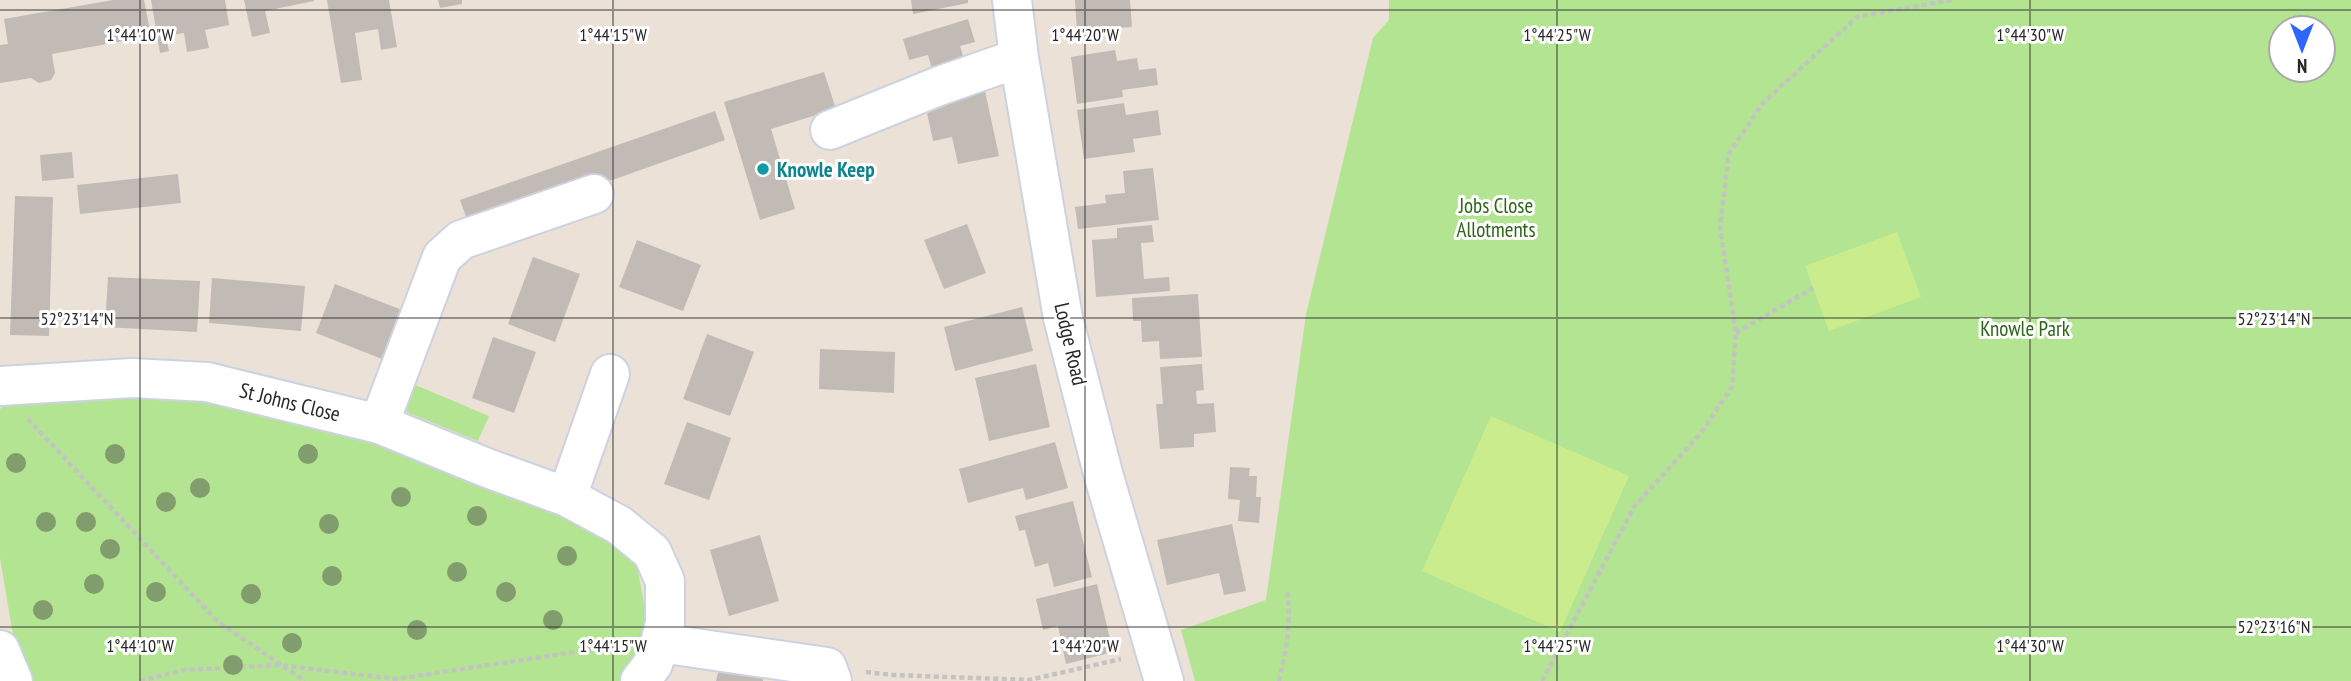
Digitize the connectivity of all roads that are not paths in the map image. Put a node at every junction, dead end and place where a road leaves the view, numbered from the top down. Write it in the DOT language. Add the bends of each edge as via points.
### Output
graph roads {
  1 [pos="1012,0"];
  2 [pos="1020,58"];
  3 [pos="830,130"];
  4 [pos="594,194"];
  5 [pos="610,374"];
  6 [pos="10,398"];
  7 [pos="379,424"];
  8 [pos="567,497"];
  9 [pos="660,643"];
  10 [pos="0,650"];
  11 [pos="1160,666"];
  12 [pos="829,674"];
  13 [pos="13,681"];
  14 [pos="640,681"];
  1 -- 2 [label="street, Lodge Road"];
  2 -- 3 [label="street"];
  2 -- 11 [label="street, Lodge Road" via="1063,318"];
  4 -- 7 [label="street" via="461,240 442,257"];
  5 -- 8 [label="street"];
  6 -- 7 [label="street, St Johns Close" via="132,378 207,382"];
  7 -- 8 [label="street, St Johns Close"];
  8 -- 9 [label="street, St Johns Close" via="619,524 652,552 665,581"];
  9 -- 12 [label="street"];
  9 -- 14 [label="street, St Johns Close" via="653,664"];
  10 -- 13 [label="street"];
}
